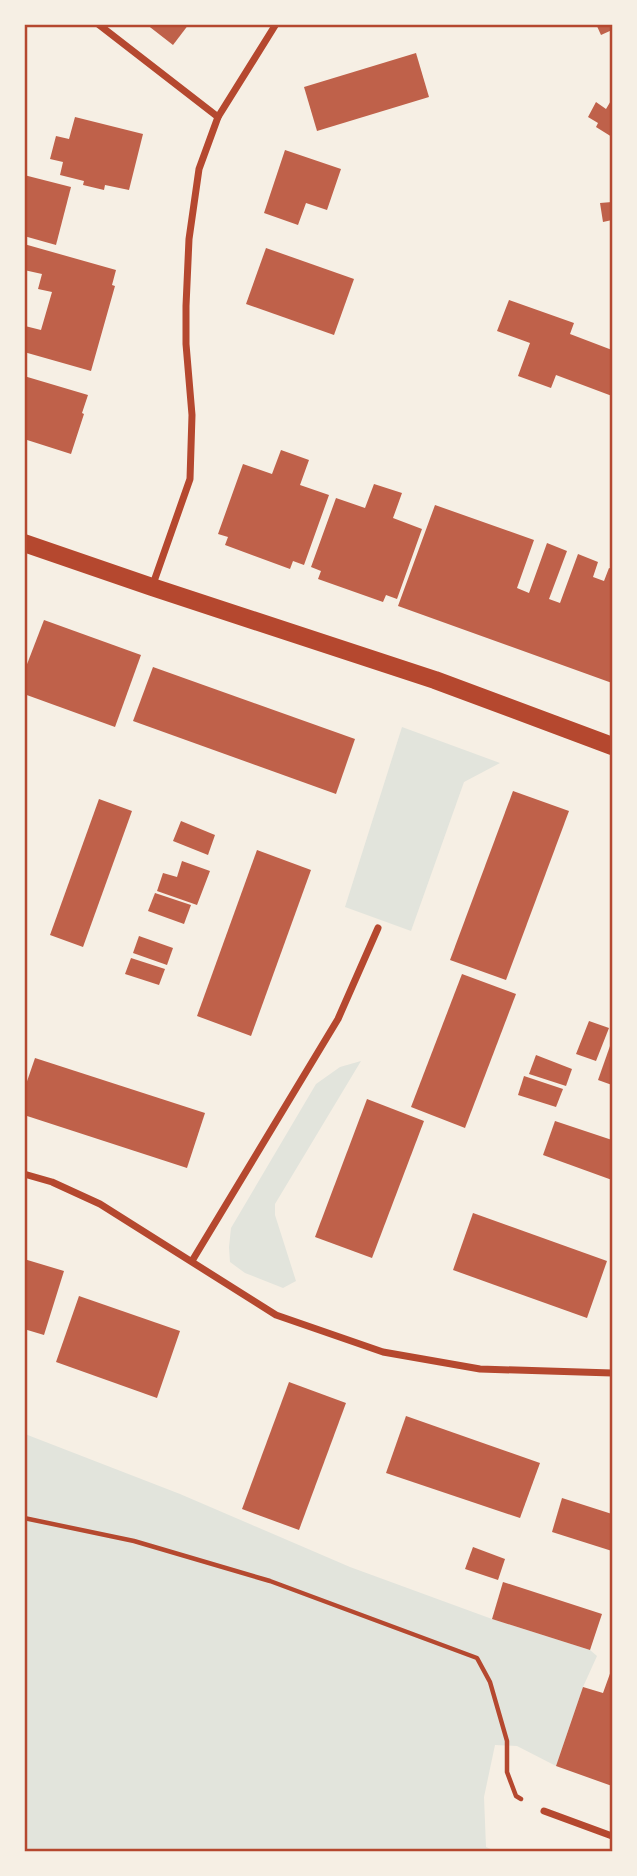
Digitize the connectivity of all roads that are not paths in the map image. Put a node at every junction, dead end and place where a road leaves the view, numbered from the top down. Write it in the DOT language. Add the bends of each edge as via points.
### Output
graph roads {
  1 [pos="98,24"];
  2 [pos="276,24"];
  3 [pos="218,117"];
  4 [pos="24,543"];
  5 [pos="152,587"];
  6 [pos="612,746"];
  7 [pos="378,928"];
  8 [pos="24,1174"];
  9 [pos="192,1261"];
  10 [pos="612,1373"];
  11 [pos="544,1811"];
  12 [pos="612,1836"];
  1 -- 3 [label="street"];
  2 -- 3 [label="street"];
  3 -- 5 [label="street" via="199,169 189,239 190,479"];
  4 -- 5 [label="main road"];
  5 -- 6 [label="main road" via="435,680"];
  7 -- 9 [label="street" via="338,1019"];
  8 -- 9 [label="street" via="100,1204"];
  9 -- 10 [label="street" via="276,1315 383,1352 480,1369"];
  11 -- 12 [label="street"];
}
